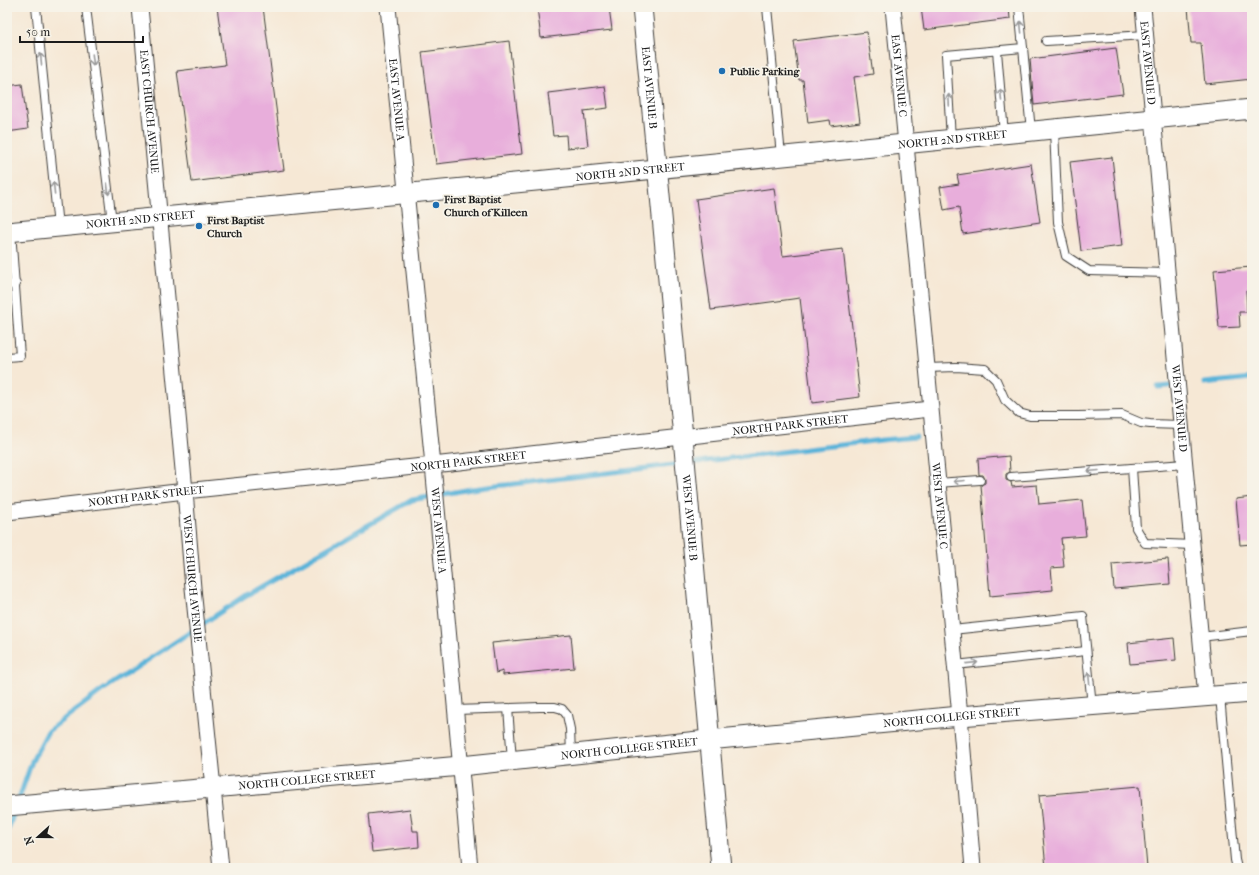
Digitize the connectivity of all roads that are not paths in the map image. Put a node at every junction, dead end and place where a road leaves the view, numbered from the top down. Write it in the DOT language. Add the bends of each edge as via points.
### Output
graph roads {
  1 [pos="36,7"];
  2 [pos="86,7"];
  3 [pos="140,7"];
  4 [pos="388,7"];
  5 [pos="642,7"];
  6 [pos="767,7"];
  7 [pos="892,7"];
  8 [pos="1019,7"];
  9 [pos="1143,7"];
  10 [pos="1146,35"];
  11 [pos="1046,41"];
  12 [pos="1023,48"];
  13 [pos="997,51"];
  14 [pos="1252,109"];
  15 [pos="1154,119"];
  16 [pos="1054,129"];
  17 [pos="1031,131"];
  18 [pos="1004,134"];
  19 [pos="951,139"];
  20 [pos="906,144"];
  21 [pos="781,156"];
  22 [pos="656,168"];
  23 [pos="406,193"];
  24 [pos="160,217"];
  25 [pos="112,222"];
  26 [pos="58,227"];
  27 [pos="9,232"];
  28 [pos="1168,274"];
  29 [pos="11,285"];
  30 [pos="7,357"];
  31 [pos="926,368"];
  32 [pos="930,409"];
  33 [pos="1181,425"];
  34 [pos="684,443"];
  35 [pos="1185,464"];
  36 [pos="1132,468"];
  37 [pos="434,471"];
  38 [pos="1011,477"];
  39 [pos="980,480"];
  40 [pos="937,483"];
  41 [pos="185,491"];
  42 [pos="7,512"];
  43 [pos="1192,545"];
  44 [pos="952,630"];
  45 [pos="1252,631"];
  46 [pos="1200,637"];
  47 [pos="1086,651"];
  48 [pos="955,665"];
  49 [pos="1252,693"];
  50 [pos="1213,696"];
  51 [pos="1092,706"];
  52 [pos="508,708"];
  53 [pos="456,710"];
  54 [pos="960,716"];
  55 [pos="708,740"];
  56 [pos="571,754"];
  57 [pos="512,760"];
  58 [pos="461,766"];
  59 [pos="214,788"];
  60 [pos="7,806"];
  61 [pos="221,868"];
  62 [pos="470,868"];
  63 [pos="720,868"];
  64 [pos="973,868"];
  65 [pos="1237,868"];
  26 -- 1 [label="lane, one-way"];
  2 -- 25 [label="lane, one-way"];
  3 -- 24 [label="street, EAST CHURCH AVENUE"];
  4 -- 23 [label="street, EAST AVENUE A"];
  5 -- 22 [label="street, EAST AVENUE B"];
  6 -- 21 [label="lane"];
  7 -- 20 [label="street, EAST AVENUE C"];
  12 -- 8 [label="lane, one-way"];
  9 -- 10 [label="street, EAST AVENUE D"];
  10 -- 11 [label="lane"];
  10 -- 15 [label="street, EAST AVENUE D"];
  12 -- 13 [label="lane"];
  12 -- 17 [label="lane"];
  18 -- 13 [label="lane, one-way"];
  19 -- 13 [label="lane, one-way" via="946,55"];
  14 -- 15 [label="street, NORTH 2ND STREET"];
  15 -- 16 [label="street, NORTH 2ND STREET"];
  15 -- 28 [label="street, WEST AVENUE D"];
  16 -- 17 [label="street, NORTH 2ND STREET"];
  16 -- 28 [label="lane" via="1058,222 1066,256 1089,271"];
  17 -- 18 [label="street, NORTH 2ND STREET"];
  18 -- 19 [label="street, NORTH 2ND STREET"];
  19 -- 20 [label="street, NORTH 2ND STREET"];
  20 -- 21 [label="street, NORTH 2ND STREET"];
  20 -- 31 [label="street, WEST AVENUE C"];
  21 -- 22 [label="street, NORTH 2ND STREET"];
  22 -- 23 [label="street, NORTH 2ND STREET"];
  22 -- 34 [label="street, WEST AVENUE B"];
  23 -- 24 [label="street, NORTH 2ND STREET"];
  23 -- 37 [label="street, WEST AVENUE A"];
  24 -- 25 [label="street, NORTH 2ND STREET"];
  24 -- 41 [label="street, WEST CHURCH AVENUE"];
  25 -- 26 [label="street, NORTH 2ND STREET"];
  26 -- 27 [label="street, NORTH 2ND STREET"];
  27 -- 29 [label="lane"];
  28 -- 33 [label="street, WEST AVENUE D"];
  29 -- 30 [label="lane" via="20,356"];
  31 -- 32 [label="street, WEST AVENUE C"];
  31 -- 33 [label="lane" via="985,369 996,380 1005,400 1019,413 1030,416 1122,415 1145,424"];
  32 -- 34 [label="street, NORTH PARK STREET"];
  32 -- 40 [label="street, WEST AVENUE C"];
  33 -- 35 [label="street, WEST AVENUE D"];
  34 -- 37 [label="street, NORTH PARK STREET"];
  34 -- 55 [label="street, WEST AVENUE B"];
  35 -- 36 [label="lane"];
  35 -- 43 [label="street, WEST AVENUE D"];
  36 -- 38 [label="lane, one-way"];
  36 -- 43 [label="lane" via="1136,528 1145,543"];
  37 -- 41 [label="street, NORTH PARK STREET"];
  37 -- 53 [label="street, WEST AVENUE A"];
  39 -- 40 [label="lane, one-way"];
  40 -- 44 [label="street, WEST AVENUE C"];
  41 -- 42 [label="street, NORTH PARK STREET"];
  41 -- 59 [label="street, WEST CHURCH AVENUE"];
  43 -- 46 [label="street, WEST AVENUE D"];
  44 -- 47 [label="lane" via="1083,616"];
  44 -- 48 [label="street, WEST AVENUE C"];
  45 -- 46 [label="lane"];
  46 -- 50 [label="street, WEST AVENUE D"];
  48 -- 47 [label="lane, one-way"];
  51 -- 47 [label="lane, one-way"];
  48 -- 54 [label="street, WEST AVENUE C"];
  49 -- 50 [label="street, NORTH COLLEGE STREET"];
  50 -- 51 [label="street, NORTH COLLEGE STREET"];
  50 -- 65 [label="lane"];
  51 -- 54 [label="street, NORTH COLLEGE STREET"];
  52 -- 53 [label="lane"];
  52 -- 56 [label="lane" via="562,709 570,729"];
  52 -- 57 [label="lane"];
  53 -- 58 [label="street, WEST AVENUE A"];
  54 -- 55 [label="street, NORTH COLLEGE STREET"];
  54 -- 64 [label="street, WEST AVENUE C"];
  55 -- 56 [label="street, NORTH COLLEGE STREET"];
  55 -- 63 [label="street, WEST AVENUE B"];
  56 -- 57 [label="street, NORTH COLLEGE STREET"];
  57 -- 58 [label="street, NORTH COLLEGE STREET"];
  58 -- 59 [label="street, NORTH COLLEGE STREET"];
  58 -- 62 [label="street, WEST AVENUE A"];
  59 -- 60 [label="street, NORTH COLLEGE STREET"];
  59 -- 61 [label="street, WEST CHURCH AVENUE"];
}
